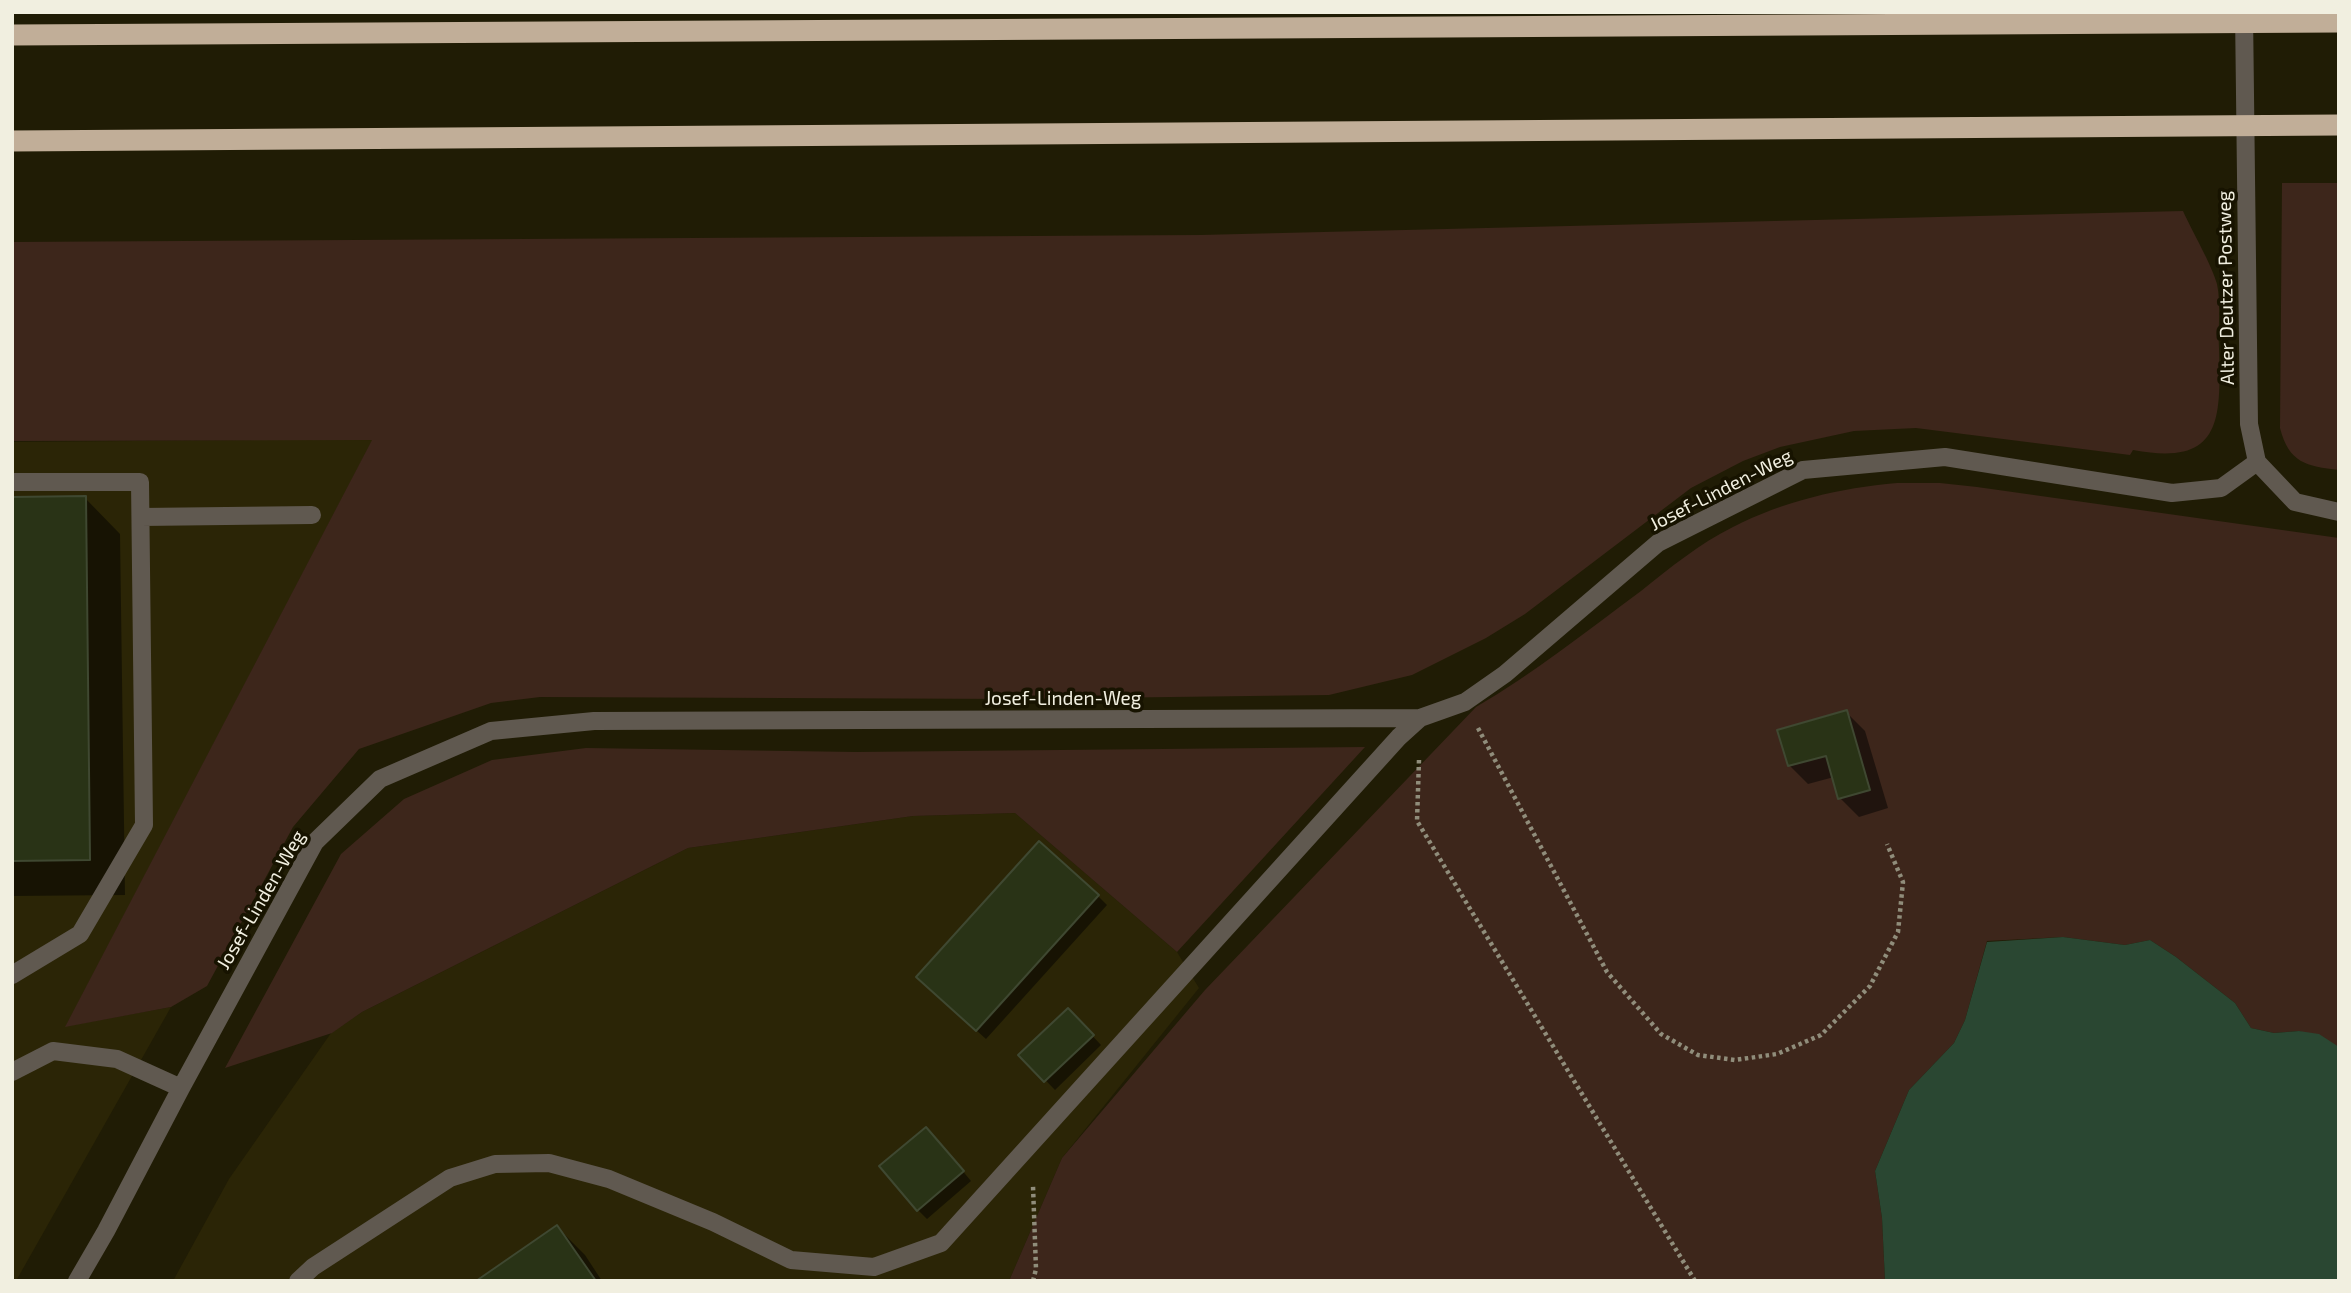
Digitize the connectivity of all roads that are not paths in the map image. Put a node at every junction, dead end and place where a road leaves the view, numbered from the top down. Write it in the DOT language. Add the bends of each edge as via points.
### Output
graph roads {
  1 [pos="2244,12"];
  2 [pos="2339,22"];
  3 [pos="12,35"];
  4 [pos="2339,125"];
  5 [pos="12,141"];
  6 [pos="2256,462"];
  7 [pos="12,482"];
  8 [pos="2339,512"];
  9 [pos="312,515"];
  10 [pos="141,517"];
  11 [pos="1420,718"];
  12 [pos="12,975"];
  13 [pos="12,1072"];
  14 [pos="181,1088"];
  15 [pos="77,1281"];
  16 [pos="298,1281"];
  1 -- 6 [label="street, Alter Deutzer Postweg" via="2249,424"];
  2 -- 3 [label="highway"];
  4 -- 5 [label="highway"];
  6 -- 8 [label="street" via="2295,502"];
  6 -- 11 [label="street, Josef-Linden-Weg" via="2221,488 2172,493 1945,457 1803,470 1658,543 1505,674 1465,702"];
  7 -- 10 [label="street" via="140,482"];
  9 -- 10 [label="street"];
  10 -- 12 [label="street" via="144,825 80,934"];
  11 -- 14 [label="street, Josef-Linden-Weg" via="594,721 491,731 380,779 315,842"];
  11 -- 16 [label="street" via="941,1243 874,1267 791,1260 609,1179 549,1163 495,1164 450,1178"];
  13 -- 14 [label="street" via="53,1051 117,1059"];
  14 -- 15 [label="street, Josef-Linden-Weg"];
}
